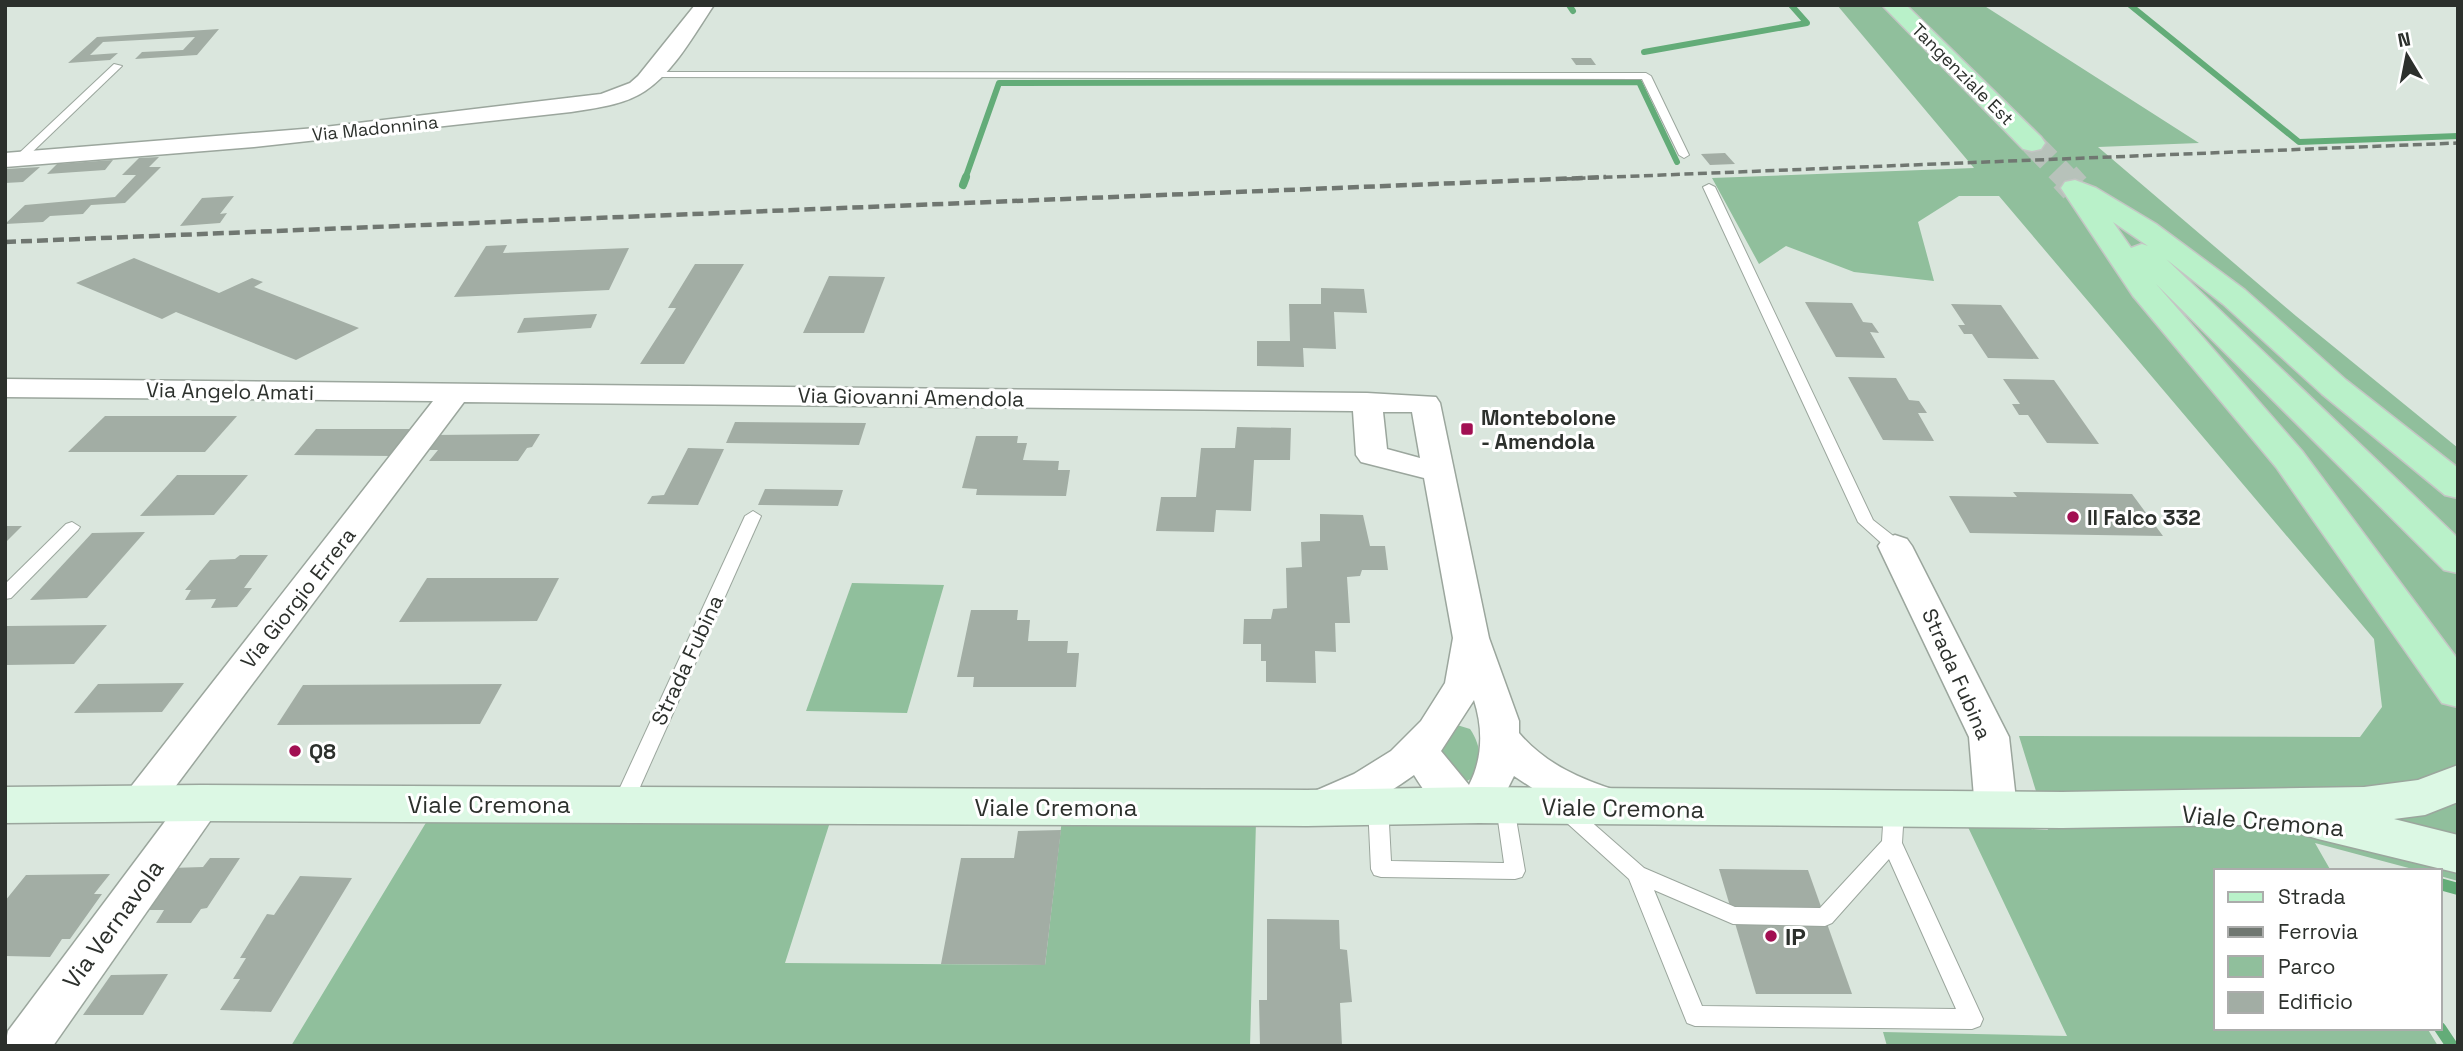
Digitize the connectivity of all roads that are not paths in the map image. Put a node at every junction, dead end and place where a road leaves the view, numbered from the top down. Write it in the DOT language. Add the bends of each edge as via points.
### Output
graph roads {
  1 [pos="705,5"];
  2 [pos="1893,5"];
  3 [pos="117,66"];
  4 [pos="650,75"];
  5 [pos="2032,143"];
  6 [pos="1684,155"];
  7 [pos="12,160"];
  8 [pos="1709,187"];
  9 [pos="2075,188"];
  10 [pos="5,388"];
  11 [pos="455,393"];
  12 [pos="1367,402"];
  13 [pos="1425,403"];
  14 [pos="1438,472"];
  15 [pos="2458,487"];
  16 [pos="753,516"];
  17 [pos="72,527"];
  18 [pos="1895,546"];
  19 [pos="2458,561"];
  20 [pos="5,594"];
  21 [pos="1471,638"];
  22 [pos="2458,692"];
  23 [pos="1499,735"];
  24 [pos="1420,751"];
  25 [pos="2458,782"];
  26 [pos="201,803"];
  27 [pos="140,804"];
  28 [pos="622,804"];
  29 [pos="5,805"];
  30 [pos="1378,805"];
  31 [pos="1482,805"];
  32 [pos="1318,807"];
  33 [pos="1562,808"];
  34 [pos="1627,808"];
  35 [pos="1996,809"];
  36 [pos="2106,810"];
  37 [pos="1893,827"];
  38 [pos="2458,854"];
  39 [pos="1637,874"];
  40 [pos="24,1046"];
  1 -- 4 [label="street, Via Madonnina"];
  2 -- 5 [label="main road, Tangenziale Est"];
  3 -- 7 [label="lane"];
  4 -- 6 [label="lane" via="1646,76"];
  4 -- 7 [label="street, Via Madonnina" via="638,86 607,97 508,113"];
  8 -- 18 [label="lane" via="1866,522"];
  9 -- 15 [label="main road" via="2146,230 2234,297 2334,387"];
  9 -- 19 [label="main road"];
  9 -- 22 [label="main road" via="2144,289 2289,458"];
  10 -- 11 [label="street, Via Angelo Amati"];
  11 -- 12 [label="street, Via Giovanni Amendola"];
  11 -- 27 [label="street, Via Giorgio Errera"];
  12 -- 13 [label="street, Via Giovanni Amendola"];
  12 -- 14 [label="street" via="1372,455"];
  13 -- 14 [label="street, Via Giovanni Amendola"];
  14 -- 21 [label="street, Via Giovanni Amendola"];
  16 -- 28 [label="lane, Strada Fubina"];
  17 -- 20 [label="lane"];
  18 -- 35 [label="street, Strada Fubina" via="1989,737"];
  21 -- 23 [label="street, Via Giovanni Amendola" via="1500,721"];
  21 -- 24 [label="street, Via Giovanni Amendola" via="1462,686"];
  23 -- 31 [label="street, Via Giovanni Amendola" via="1497,767"];
  23 -- 34 [label="street" via="1539,776 1584,797"];
  24 -- 31 [label="street" via="1433,772"];
  24 -- 32 [label="street, Via Giovanni Amendola" via="1366,788"];
  25 -- 36 [label="main road, Viale Cremona" via="2425,797 2364,805"];
  26 -- 27 [label="main road, Viale Cremona"];
  26 -- 28 [label="main road, Viale Cremona"];
  26 -- 40 [label="street, Via Vernavola"];
  27 -- 29 [label="main road, Viale Cremona"];
  28 -- 32 [label="main road, Viale Cremona"];
  30 -- 31 [label="main road, Viale Cremona"];
  30 -- 31 [label="lane" via="1381,869 1515,872"];
  30 -- 32 [label="main road, Viale Cremona"];
  31 -- 33 [label="main road, Viale Cremona"];
  33 -- 34 [label="main road, Viale Cremona"];
  33 -- 39 [label="lane"];
  34 -- 37 [label="main road, Viale Cremona"];
  35 -- 36 [label="main road, Viale Cremona"];
  35 -- 37 [label="main road, Viale Cremona"];
  36 -- 38 [label="main road, Viale Cremona" via="2331,822"];
  37 -- 39 [label="lane" via="1825,917 1733,915"];
  37 -- 39 [label="lane" via="1972,1019 1695,1016"];
}
